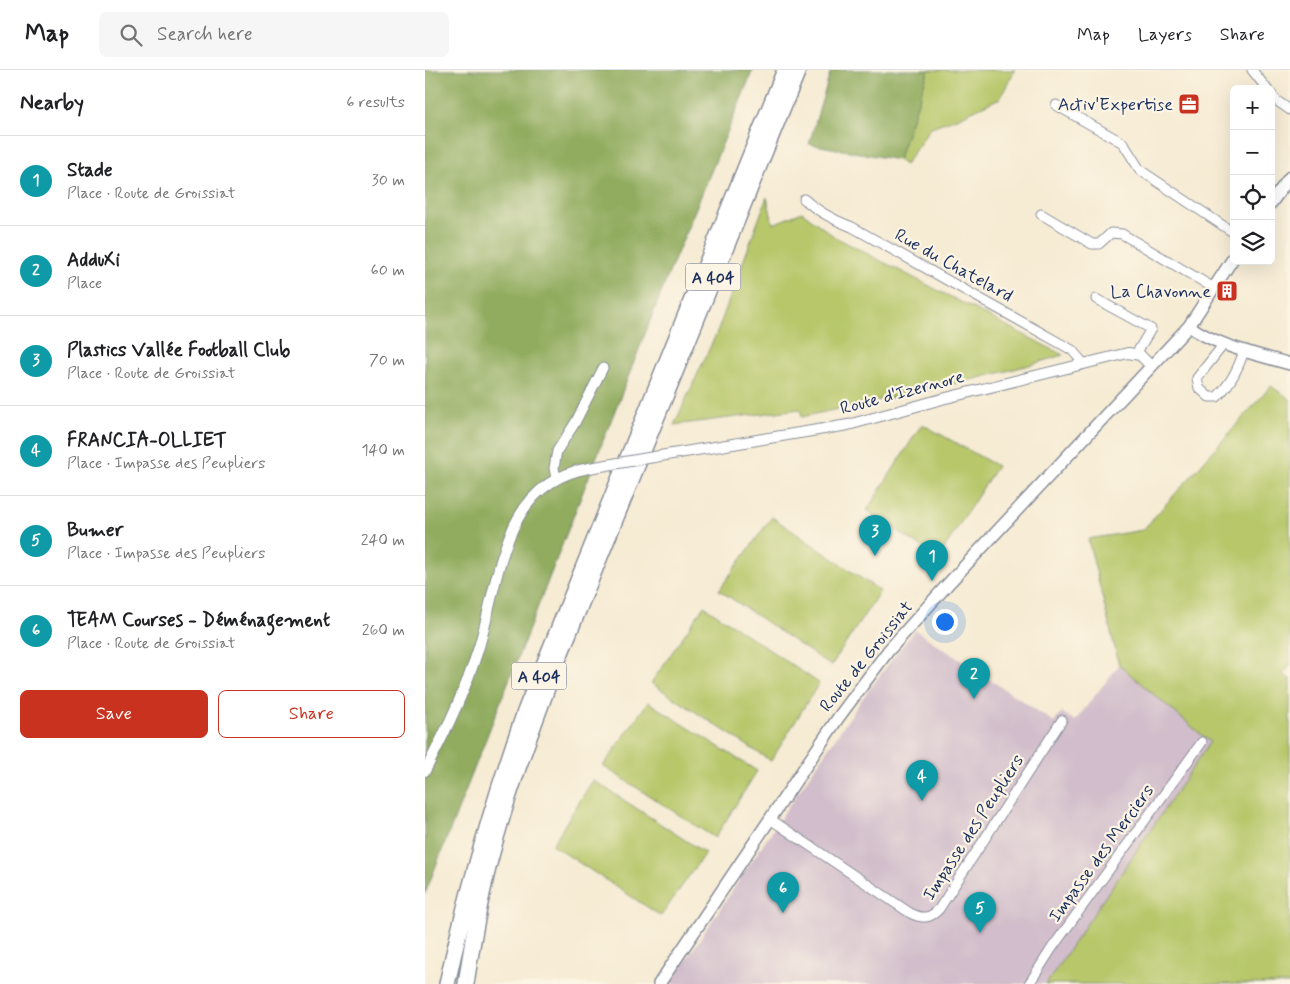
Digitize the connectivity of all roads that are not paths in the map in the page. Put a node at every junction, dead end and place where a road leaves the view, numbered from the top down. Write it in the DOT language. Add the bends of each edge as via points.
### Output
graph roads {
  1 [pos="785,70"];
  2 [pos="797,70"];
  3 [pos="1251,70"];
  4 [pos="1264,85"];
  5 [pos="1275,99"];
  6 [pos="1057,105"];
  7 [pos="1290,110"];
  8 [pos="1290,177"];
  9 [pos="1275,198"];
  10 [pos="803,199"];
  11 [pos="1041,214"];
  12 [pos="1230,231"];
  13 [pos="1230,263"];
  14 [pos="1214,288"];
  15 [pos="1097,299"];
  16 [pos="1189,326"];
  17 [pos="1224,344"];
  18 [pos="1244,351"];
  19 [pos="1137,354"];
  20 [pos="1084,364"];
  21 [pos="1290,364"];
  22 [pos="1151,366"];
  23 [pos="603,368"];
  24 [pos="556,478"];
  25 [pos="1062,720"];
  26 [pos="1202,742"];
  27 [pos="425,771"];
  28 [pos="770,819"];
  29 [pos="474,878"];
  30 [pos="447,984"];
  31 [pos="454,984"];
  32 [pos="466,984"];
  33 [pos="659,984"];
  34 [pos="1029,984"];
  1 -- 29 [label="highway, A 404" via="526,709 501,779"];
  2 -- 32 [label="highway, A 404" via="531,730 494,846"];
  3 -- 4 [label="street"];
  5 -- 7 [label="street"];
  6 -- 12 [label="street" via="1123,143 1139,170"];
  8 -- 9 [label="main road"];
  10 -- 20 [label="street, Rue du Chatelard" via="815,210 1072,350"];
  11 -- 14 [label="street" via="1092,244 1099,244 1111,234 1122,234"];
  13 -- 14 [label="main road, Route de Groissiat"];
  14 -- 16 [label="main road, Route de Groissiat"];
  15 -- 19 [label="street" via="1151,329"];
  16 -- 17 [label="main road"];
  16 -- 22 [label="main road, Route de Groissiat"];
  17 -- 18 [label="main road"];
  17 -- 18 [label="street" via="1197,378 1199,388 1209,397 1217,397 1227,387"];
  18 -- 21 [label="main road"];
  19 -- 20 [label="street, Route d'Izernore" via="1128,353"];
  19 -- 22 [label="street"];
  20 -- 24 [label="street, Route d'Izernore, bridge" via="848,424 574,470"];
  22 -- 28 [label="main road, Route de Groissiat" via="888,651"];
  23 -- 24 [label="street" via="557,451"];
  24 -- 27 [label="street, Route d'Izernore" via="535,494 515,522 470,674"];
  25 -- 28 [label="street, Impasse des Peupliers" via="939,909 926,918 910,914"];
  26 -- 34 [label="street, Impasse des Merciers"];
  28 -- 33 [label="main road, Route de Groissiat"];
  29 -- 30 [label="highway"];
  29 -- 31 [label="highway, A 404"];
}
